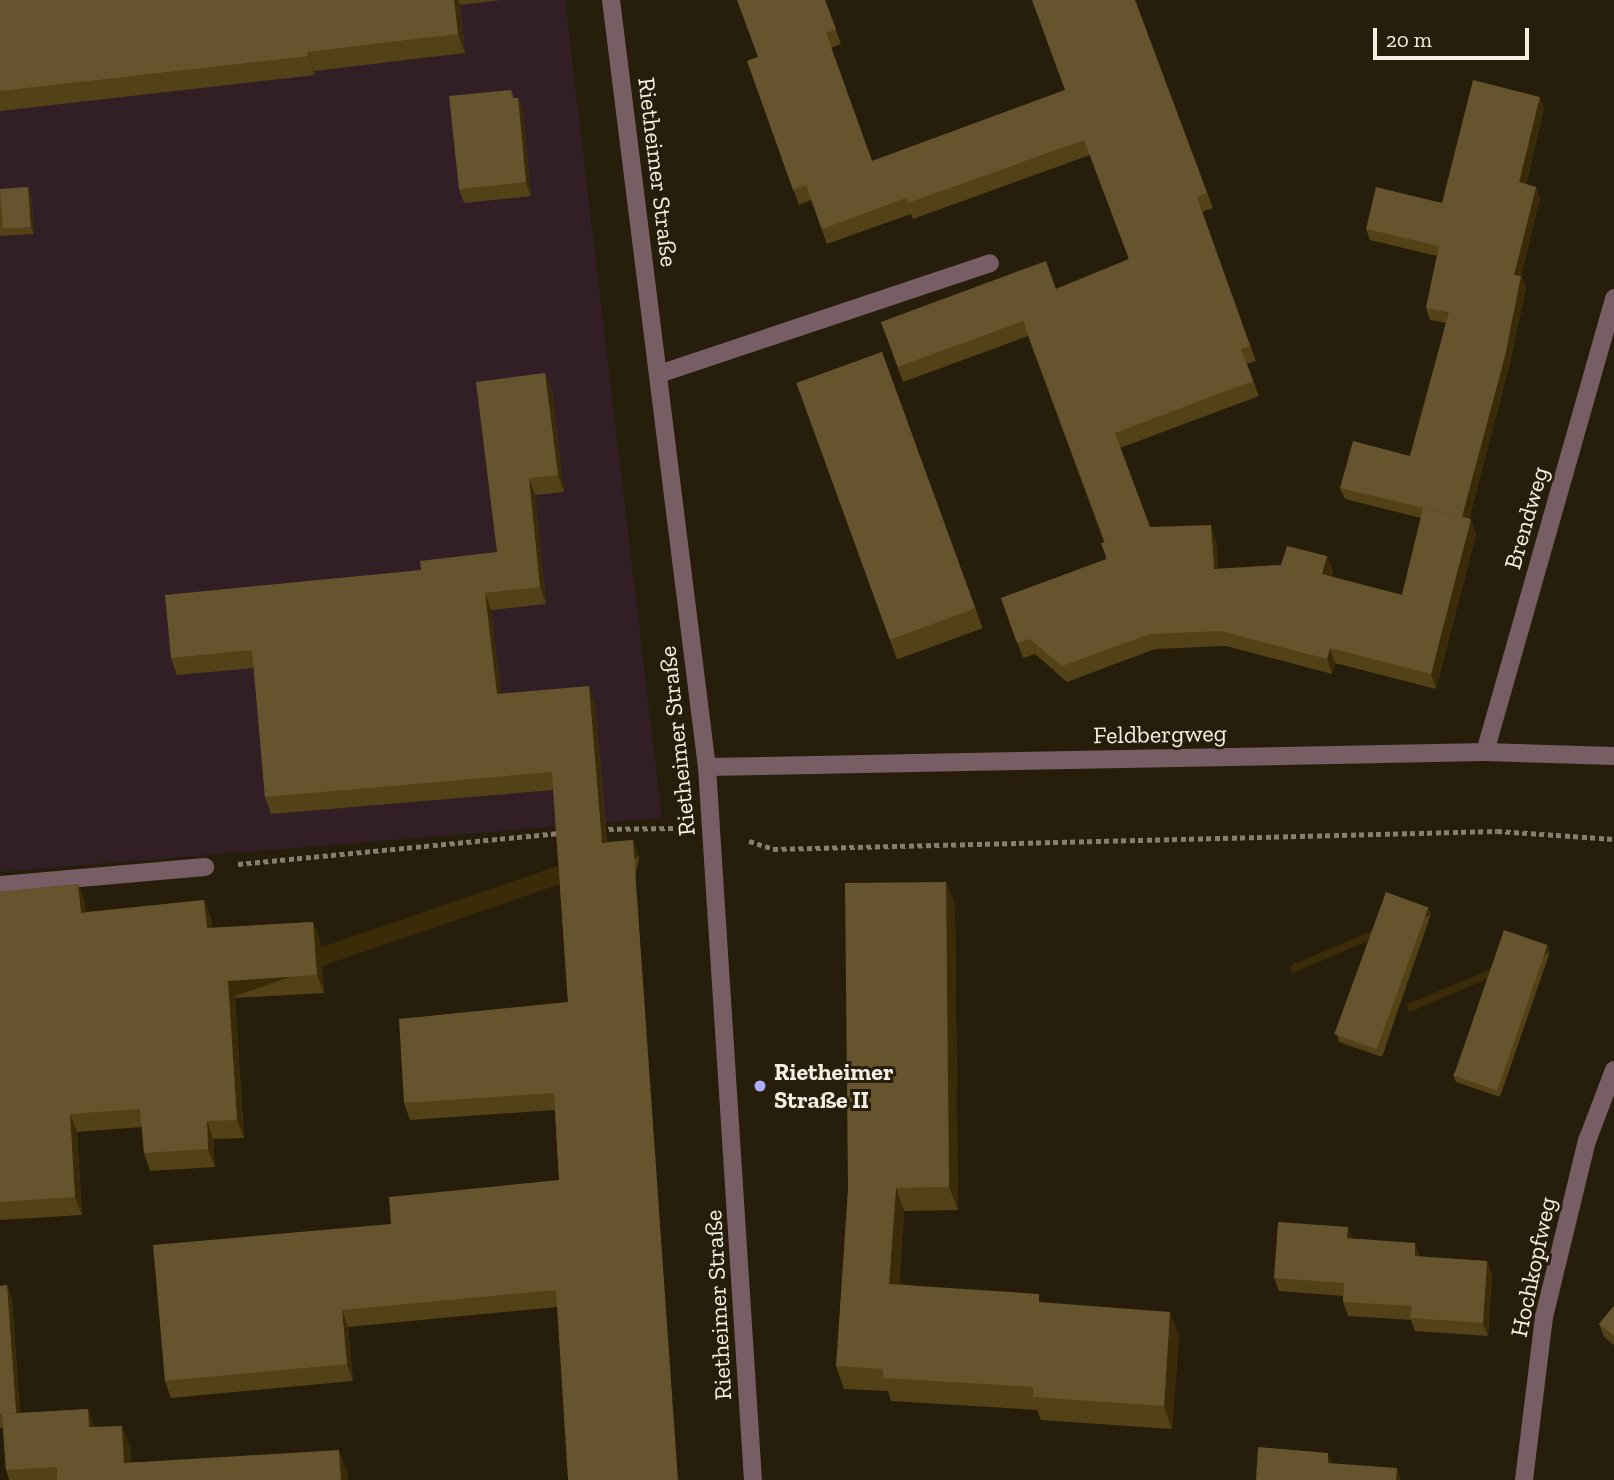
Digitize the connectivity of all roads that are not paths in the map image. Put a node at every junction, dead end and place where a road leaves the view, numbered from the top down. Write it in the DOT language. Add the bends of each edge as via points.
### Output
graph roads {
  1 [pos="611,0"];
  2 [pos="990,263"];
  3 [pos="1614,298"];
  4 [pos="659,374"];
  5 [pos="1485,752"];
  6 [pos="1614,756"];
  7 [pos="707,767"];
  8 [pos="205,867"];
  9 [pos="0,886"];
  10 [pos="1614,1070"];
  11 [pos="753,1480"];
  12 [pos="1524,1480"];
  1 -- 4 [label="street, Rietheimer Straße"];
  2 -- 4 [label="street"];
  3 -- 5 [label="street, Brendweg"];
  4 -- 7 [label="street, Rietheimer Straße"];
  5 -- 6 [label="street, Feldbergweg"];
  5 -- 7 [label="street, Feldbergweg"];
  7 -- 11 [label="street, Rietheimer Straße"];
  8 -- 9 [label="street"];
  10 -- 12 [label="street, Hochkopfweg" via="1587,1141 1544,1317"];
}
